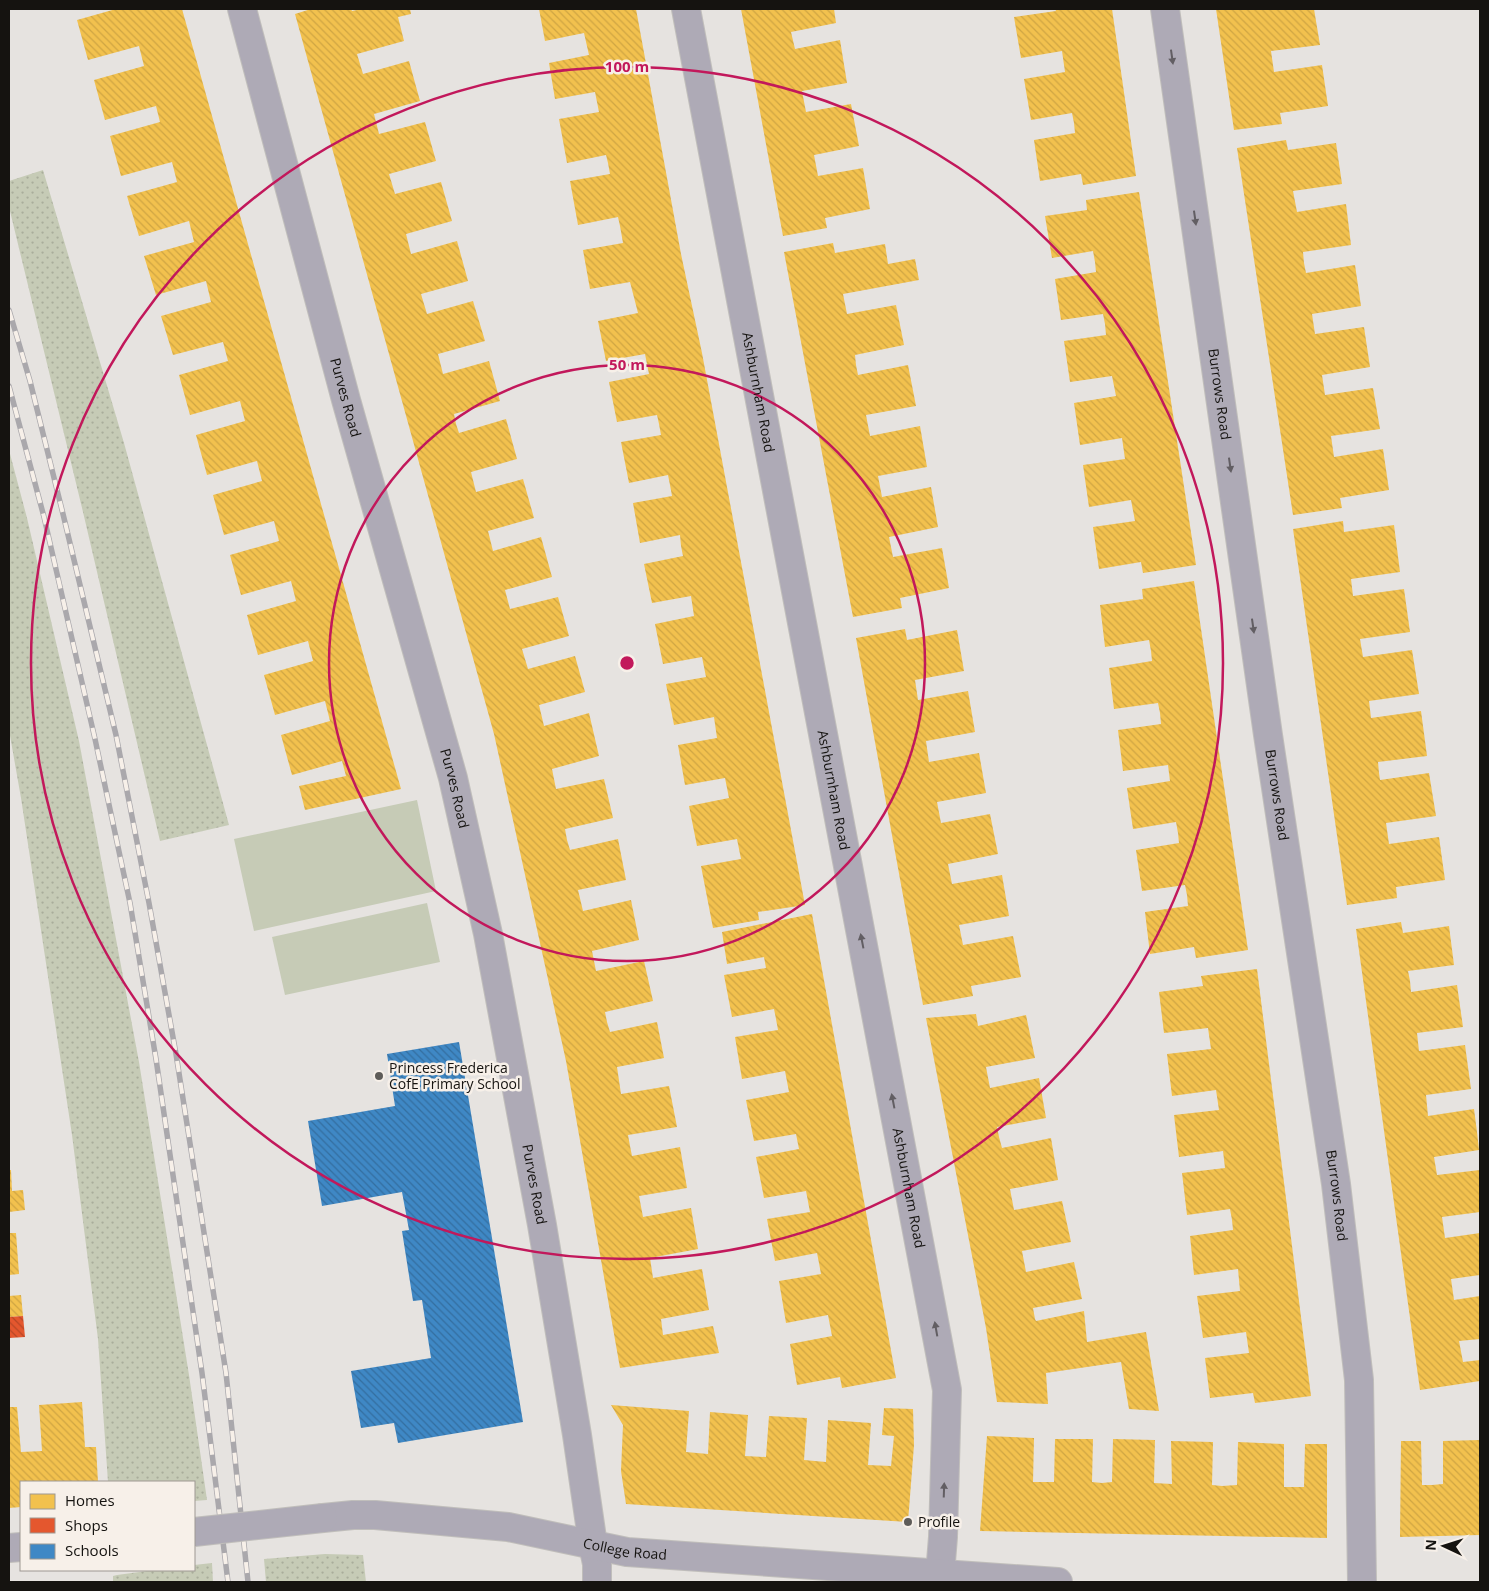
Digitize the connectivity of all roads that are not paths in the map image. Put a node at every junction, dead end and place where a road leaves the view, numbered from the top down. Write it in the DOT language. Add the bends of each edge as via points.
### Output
graph roads {
  1 [pos="242,9"];
  2 [pos="686,9"];
  3 [pos="1165,9"];
  4 [pos="195,1532"];
  5 [pos="593,1545"];
  6 [pos="940,1574"];
  7 [pos="597,1582"];
  8 [pos="1058,1582"];
  9 [pos="1362,1582"];
  1 -- 5 [label="street, Purves Road" via="344,391 453,778 488,934 540,1216"];
  6 -- 2 [label="street, Ashburnham Road, one-way" via="947,1390"];
  3 -- 9 [label="street, Burrows Road, one-way" via="1268,735 1336,1184 1359,1380"];
  4 -- 5 [label="street, College Road, bridge" via="374,1515 508,1527"];
  5 -- 6 [label="street, College Road" via="627,1552"];
  5 -- 7 [label="street, Purves Road"];
  6 -- 8 [label="street, College Road"];
}
